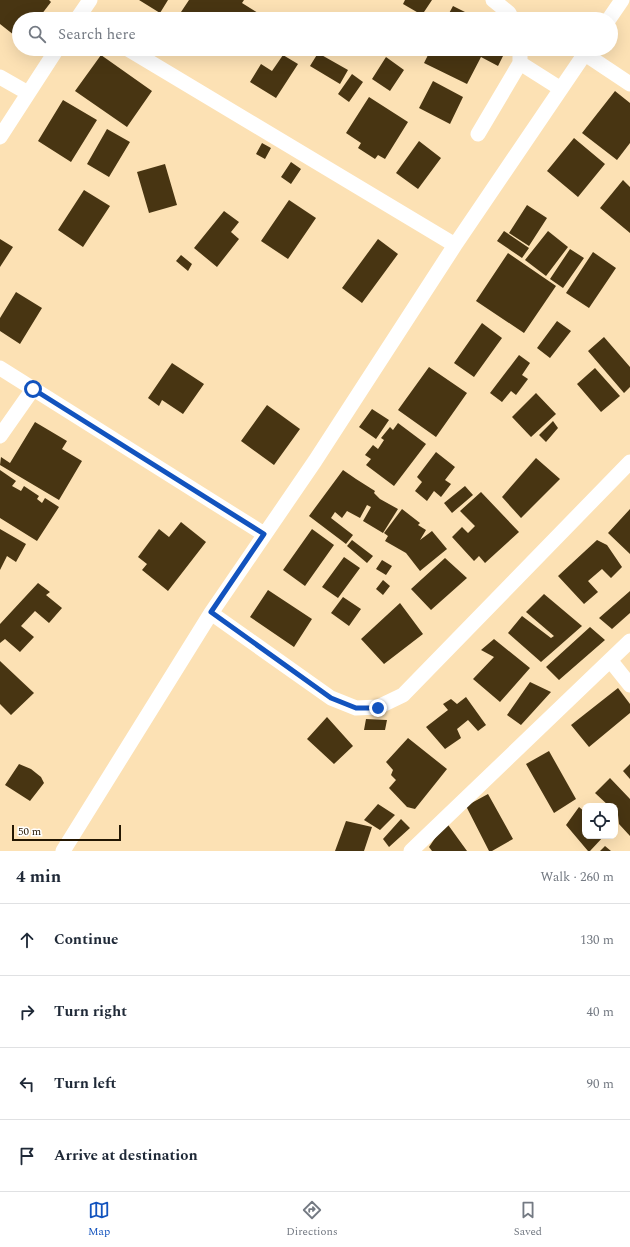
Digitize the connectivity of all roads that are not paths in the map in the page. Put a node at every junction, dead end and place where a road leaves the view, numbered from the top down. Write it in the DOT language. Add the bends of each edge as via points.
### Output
graph roads {
  1 [pos="90,0"];
  2 [pos="493,0"];
  3 [pos="622,0"];
  4 [pos="82,12"];
  5 [pos="508,12"];
  6 [pos="614,12"];
  7 [pos="52,56"];
  8 [pos="140,56"];
  9 [pos="520,56"];
  10 [pos="583,56"];
  11 [pos="593,56"];
  12 [pos="0,77"];
  13 [pos="630,84"];
  14 [pos="561,89"];
  15 [pos="28,93"];
  16 [pos="478,134"];
  17 [pos="0,137"];
  18 [pos="456,245"];
  19 [pos="0,368"];
  20 [pos="33,389"];
  21 [pos="0,436"];
  22 [pos="630,462"];
  23 [pos="264,534"];
  24 [pos="211,612"];
  25 [pos="630,641"];
  26 [pos="610,660"];
  27 [pos="630,685"];
  28 [pos="63,850"];
  29 [pos="411,851"];
  1 -- 4 [label="street"];
  2 -- 5 [label="street"];
  3 -- 6 [label="street"];
  7 -- 15 [label="street"];
  8 -- 18 [label="street"];
  9 -- 14 [label="street"];
  9 -- 16 [label="street"];
  10 -- 14 [label="street"];
  11 -- 13 [label="street"];
  12 -- 15 [label="street"];
  14 -- 18 [label="street"];
  15 -- 17 [label="street"];
  18 -- 23 [label="street" via="315,461"];
  19 -- 20 [label="street"];
  20 -- 21 [label="street"];
  20 -- 23 [label="street"];
  22 -- 24 [label="street" via="403,695 378,708 356,708 331,698"];
  23 -- 24 [label="street"];
  24 -- 28 [label="street"];
  25 -- 26 [label="street"];
  26 -- 27 [label="street"];
  26 -- 29 [label="street"];
}
